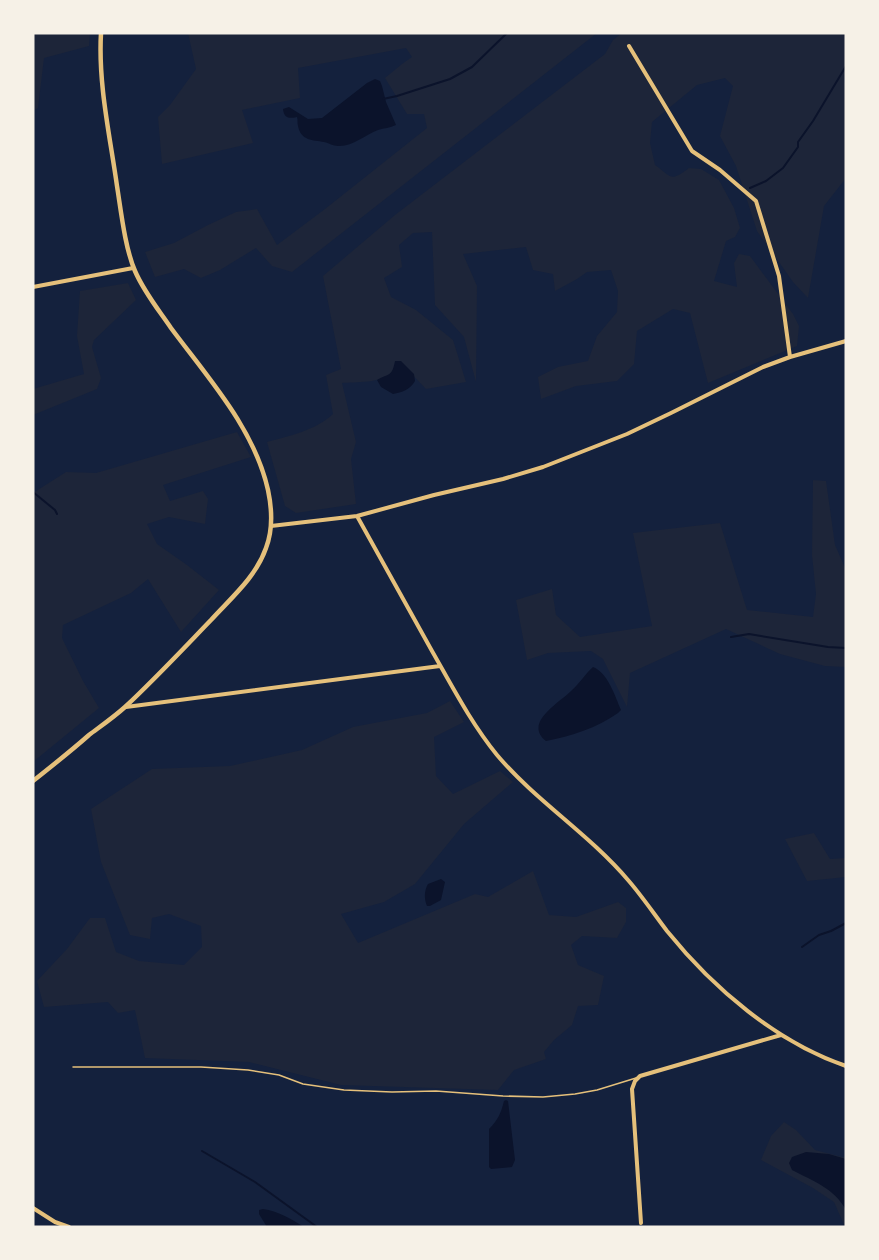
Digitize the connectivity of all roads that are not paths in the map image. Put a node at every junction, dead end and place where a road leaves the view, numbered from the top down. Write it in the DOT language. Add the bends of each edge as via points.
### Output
graph roads {
  1 [pos="100,33"];
  2 [pos="629,46"];
  3 [pos="133,267"];
  4 [pos="33,287"];
  5 [pos="846,342"];
  6 [pos="790,357"];
  7 [pos="357,516"];
  8 [pos="271,526"];
  9 [pos="440,666"];
  10 [pos="124,708"];
  11 [pos="33,781"];
  12 [pos="782,1035"];
  13 [pos="73,1066"];
  14 [pos="846,1066"];
  15 [pos="640,1077"];
  16 [pos="33,1208"];
  17 [pos="641,1223"];
  18 [pos="69,1227"];
  1 -- 3 [label="street" via="107,117"];
  2 -- 6 [label="street" via="692,151 756,201 779,276"];
  3 -- 4 [label="street"];
  3 -- 8 [label="street" via="146,293 221,394 253,446 264,471"];
  5 -- 6 [label="street"];
  6 -- 7 [label="street" via="627,434 543,467"];
  7 -- 8 [label="street"];
  7 -- 9 [label="street"];
  8 -- 10 [label="street" via="267,547 256,569"];
  9 -- 10 [label="street"];
  9 -- 12 [label="street" via="497,754 518,777 608,858 668,931 722,988"];
  10 -- 11 [label="street"];
  12 -- 14 [label="street"];
  12 -- 15 [label="street"];
  13 -- 15 [label="lane" via="248,1070 344,1090 543,1097 597,1090"];
  15 -- 17 [label="street" via="632,1089"];
  16 -- 18 [label="street"];
}
